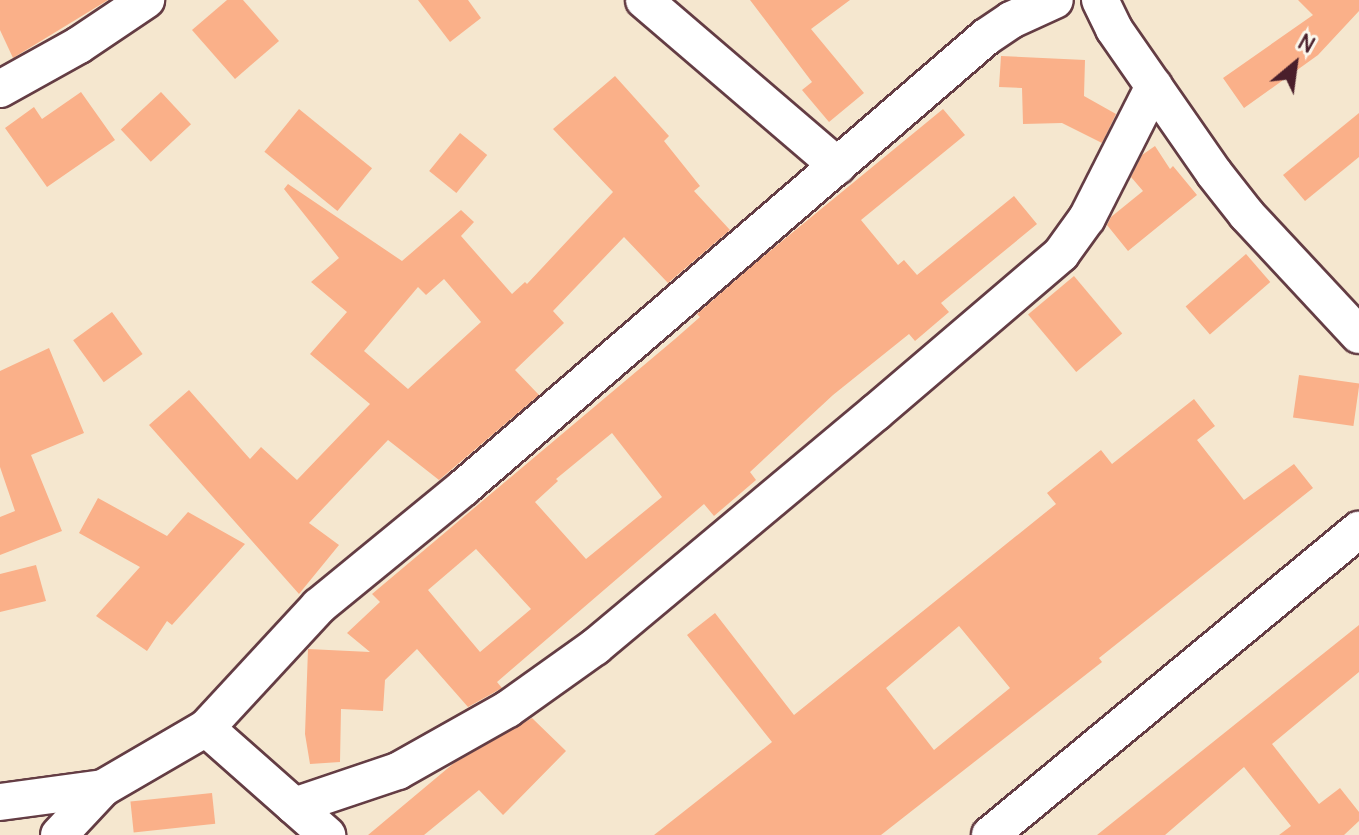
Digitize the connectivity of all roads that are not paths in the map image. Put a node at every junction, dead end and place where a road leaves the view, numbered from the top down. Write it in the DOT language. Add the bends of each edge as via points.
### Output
graph roads {
  1 [pos="146,0"];
  2 [pos="644,0"];
  3 [pos="1055,0"];
  4 [pos="1100,0"];
  5 [pos="1154,86"];
  6 [pos="0,89"];
  7 [pos="838,166"];
  8 [pos="1359,335"];
  9 [pos="1359,530"];
  10 [pos="206,728"];
  11 [pos="103,788"];
  12 [pos="0,802"];
  13 [pos="294,806"];
  14 [pos="59,835"];
  15 [pos="327,835"];
  16 [pos="990,835"];
  1 -- 6 [label="street"];
  2 -- 7 [label="street"];
  3 -- 7 [label="street" via="986,37"];
  4 -- 5 [label="street"];
  5 -- 8 [label="street" via="1247,215"];
  5 -- 13 [label="street" via="1087,218 1061,254 875,413 595,647 508,709 398,771"];
  7 -- 10 [label="street" via="319,606"];
  9 -- 16 [label="street"];
  10 -- 11 [label="street"];
  10 -- 13 [label="street"];
  11 -- 12 [label="street"];
  11 -- 14 [label="street"];
  13 -- 15 [label="street"];
}
